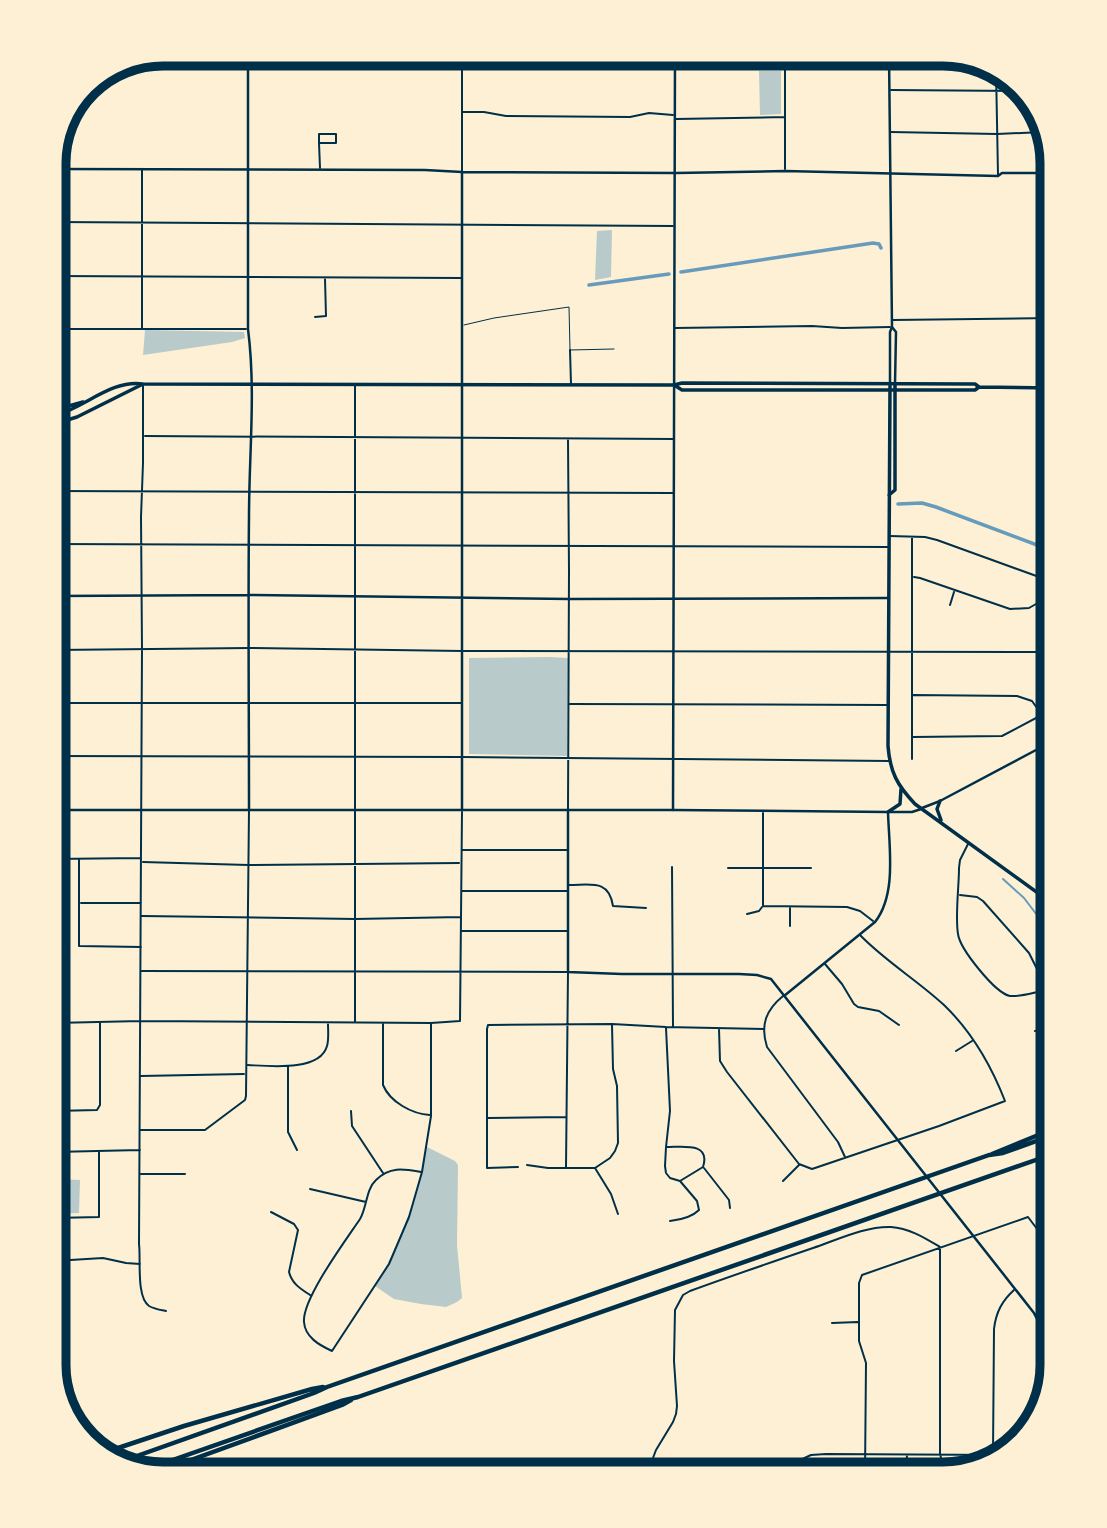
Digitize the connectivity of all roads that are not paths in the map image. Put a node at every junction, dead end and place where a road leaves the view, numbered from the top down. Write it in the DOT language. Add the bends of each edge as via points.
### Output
graph roads {
  1 [pos="248,66"];
  2 [pos="462,66"];
  3 [pos="675,66"];
  4 [pos="785,67"];
  5 [pos="890,67"];
  6 [pos="996,82"];
  7 [pos="890,90"];
  8 [pos="996,91"];
  9 [pos="1007,91"];
  10 [pos="462,112"];
  11 [pos="675,117"];
  12 [pos="785,117"];
  13 [pos="890,132"];
  14 [pos="1035,132"];
  15 [pos="997,134"];
  16 [pos="319,143"];
  17 [pos="67,169"];
  18 [pos="142,169"];
  19 [pos="248,169"];
  20 [pos="320,170"];
  21 [pos="785,170"];
  22 [pos="462,172"];
  23 [pos="676,173"];
  24 [pos="1040,173"];
  25 [pos="890,174"];
  26 [pos="998,176"];
  27 [pos="67,222"];
  28 [pos="142,222"];
  29 [pos="248,222"];
  30 [pos="462,225"];
  31 [pos="675,226"];
  32 [pos="67,276"];
  33 [pos="142,277"];
  34 [pos="248,277"];
  35 [pos="325,278"];
  36 [pos="462,278"];
  37 [pos="315,317"];
  38 [pos="1040,318"];
  39 [pos="892,320"];
  40 [pos="463,325"];
  41 [pos="892,327"];
  42 [pos="674,328"];
  43 [pos="67,329"];
  44 [pos="142,329"];
  45 [pos="248,330"];
  46 [pos="614,349"];
  47 [pos="570,350"];
  48 [pos="251,383"];
  49 [pos="143,384"];
  50 [pos="355,384"];
  51 [pos="462,384"];
  52 [pos="890,384"];
  53 [pos="895,384"];
  54 [pos="571,385"];
  55 [pos="674,385"];
  56 [pos="979,387"];
  57 [pos="1040,388"];
  58 [pos="890,391"];
  59 [pos="895,391"];
  60 [pos="92,400"];
  61 [pos="67,406"];
  62 [pos="67,412"];
  63 [pos="67,420"];
  64 [pos="144,436"];
  65 [pos="251,437"];
  66 [pos="355,437"];
  67 [pos="463,438"];
  68 [pos="568,439"];
  69 [pos="674,439"];
  70 [pos="67,491"];
  71 [pos="142,491"];
  72 [pos="249,491"];
  73 [pos="356,492"];
  74 [pos="463,492"];
  75 [pos="569,492"];
  76 [pos="674,493"];
  77 [pos="889,495"];
  78 [pos="889,536"];
  79 [pos="912,537"];
  80 [pos="67,544"];
  81 [pos="142,544"];
  82 [pos="248,544"];
  83 [pos="356,545"];
  84 [pos="463,545"];
  85 [pos="569,545"];
  86 [pos="674,546"];
  87 [pos="889,547"];
  88 [pos="913,577"];
  89 [pos="1040,577"];
  90 [pos="955,590"];
  91 [pos="248,595"];
  92 [pos="67,596"];
  93 [pos="141,596"];
  94 [pos="355,597"];
  95 [pos="462,598"];
  96 [pos="674,598"];
  97 [pos="888,598"];
  98 [pos="569,599"];
  99 [pos="1040,601"];
  100 [pos="950,605"];
  101 [pos="249,648"];
  102 [pos="142,649"];
  103 [pos="67,650"];
  104 [pos="355,651"];
  105 [pos="674,651"];
  106 [pos="462,652"];
  107 [pos="569,652"];
  108 [pos="888,652"];
  109 [pos="912,652"];
  110 [pos="1040,652"];
  111 [pos="912,695"];
  112 [pos="248,702"];
  113 [pos="142,703"];
  114 [pos="355,703"];
  115 [pos="462,703"];
  116 [pos="67,704"];
  117 [pos="569,704"];
  118 [pos="674,705"];
  119 [pos="888,705"];
  120 [pos="1040,712"];
  121 [pos="1040,716"];
  122 [pos="912,737"];
  123 [pos="1040,748"];
  124 [pos="67,756"];
  125 [pos="141,756"];
  126 [pos="249,756"];
  127 [pos="355,756"];
  128 [pos="462,757"];
  129 [pos="568,757"];
  130 [pos="674,758"];
  131 [pos="912,759"];
  132 [pos="889,761"];
  133 [pos="901,789"];
  134 [pos="940,801"];
  135 [pos="141,809"];
  136 [pos="249,809"];
  137 [pos="355,809"];
  138 [pos="921,809"];
  139 [pos="66,810"];
  140 [pos="462,810"];
  141 [pos="568,810"];
  142 [pos="673,810"];
  143 [pos="763,811"];
  144 [pos="888,812"];
  145 [pos="942,822"];
  146 [pos="969,843"];
  147 [pos="461,850"];
  148 [pos="568,850"];
  149 [pos="66,859"];
  150 [pos="79,859"];
  151 [pos="142,860"];
  152 [pos="461,863"];
  153 [pos="248,865"];
  154 [pos="355,865"];
  155 [pos="672,867"];
  156 [pos="728,868"];
  157 [pos="763,868"];
  158 [pos="811,868"];
  159 [pos="568,885"];
  160 [pos="461,891"];
  161 [pos="568,891"];
  162 [pos="959,894"];
  163 [pos="1040,895"];
  164 [pos="79,903"];
  165 [pos="141,903"];
  166 [pos="763,906"];
  167 [pos="790,907"];
  168 [pos="646,908"];
  169 [pos="747,914"];
  170 [pos="141,916"];
  171 [pos="247,917"];
  172 [pos="461,917"];
  173 [pos="355,919"];
  174 [pos="875,922"];
  175 [pos="790,926"];
  176 [pos="461,931"];
  177 [pos="568,931"];
  178 [pos="860,935"];
  179 [pos="141,947"];
  180 [pos="825,963"];
  181 [pos="141,971"];
  182 [pos="247,971"];
  183 [pos="355,971"];
  184 [pos="461,972"];
  185 [pos="568,972"];
  186 [pos="672,973"];
  187 [pos="1040,975"];
  188 [pos="1040,991"];
  189 [pos="784,996"];
  190 [pos="141,1021"];
  191 [pos="100,1022"];
  192 [pos="247,1022"];
  193 [pos="355,1022"];
  194 [pos="66,1023"];
  195 [pos="328,1023"];
  196 [pos="383,1023"];
  197 [pos="431,1023"];
  198 [pos="567,1024"];
  199 [pos="612,1024"];
  200 [pos="900,1025"];
  201 [pos="666,1027"];
  202 [pos="673,1027"];
  203 [pos="719,1029"];
  204 [pos="764,1029"];
  205 [pos="1040,1030"];
  206 [pos="1035,1031"];
  207 [pos="973,1040"];
  208 [pos="956,1051"];
  209 [pos="247,1065"];
  210 [pos="288,1066"];
  211 [pos="246,1074"];
  212 [pos="140,1076"];
  213 [pos="66,1111"];
  214 [pos="351,1111"];
  215 [pos="431,1115"];
  216 [pos="487,1118"];
  217 [pos="566,1118"];
  218 [pos="662,1124"];
  219 [pos="668,1125"];
  220 [pos="140,1130"];
  221 [pos="1040,1134"];
  222 [pos="897,1139"];
  223 [pos="1040,1140"];
  224 [pos="666,1147"];
  225 [pos="140,1150"];
  226 [pos="297,1150"];
  227 [pos="66,1152"];
  228 [pos="99,1152"];
  229 [pos="989,1155"];
  230 [pos="845,1158"];
  231 [pos="1040,1159"];
  232 [pos="799,1164"];
  233 [pos="527,1165"];
  234 [pos="518,1167"];
  235 [pos="703,1167"];
  236 [pos="566,1168"];
  237 [pos="595,1168"];
  238 [pos="422,1172"];
  239 [pos="140,1174"];
  240 [pos="185,1174"];
  241 [pos="384,1174"];
  242 [pos="680,1181"];
  243 [pos="783,1181"];
  244 [pos="310,1189"];
  245 [pos="367,1202"];
  246 [pos="730,1208"];
  247 [pos="271,1212"];
  248 [pos="618,1214"];
  249 [pos="66,1218"];
  250 [pos="670,1221"];
  251 [pos="1040,1233"];
  252 [pos="973,1236"];
  253 [pos="940,1247"];
  254 [pos="66,1260"];
  255 [pos="141,1264"];
  256 [pos="1015,1289"];
  257 [pos="310,1296"];
  258 [pos="166,1311"];
  259 [pos="832,1322"];
  260 [pos="859,1322"];
  261 [pos="1040,1324"];
  262 [pos="327,1387"];
  263 [pos="358,1397"];
  264 [pos="994,1447"];
  265 [pos="117,1449"];
  266 [pos="866,1454"];
  267 [pos="906,1454"];
  268 [pos="940,1454"];
  269 [pos="980,1454"];
  270 [pos="135,1457"];
  271 [pos="170,1461"];
  272 [pos="188,1461"];
  273 [pos="652,1462"];
  274 [pos="796,1462"];
  275 [pos="866,1462"];
  276 [pos="906,1462"];
  277 [pos="942,1462"];
  1 -- 19 [label="street"];
  2 -- 10 [label="street"];
  3 -- 11 [label="street"];
  4 -- 12 [label="street"];
  5 -- 7 [label="street"];
  6 -- 8 [label="street"];
  7 -- 8 [label="street"];
  7 -- 13 [label="street"];
  8 -- 9 [label="street"];
  8 -- 15 [label="street"];
  10 -- 11 [label="street"];
  10 -- 22 [label="street"];
  11 -- 12 [label="street"];
  11 -- 23 [label="street"];
  12 -- 21 [label="street"];
  13 -- 15 [label="street"];
  13 -- 25 [label="street"];
  14 -- 15 [label="street"];
  15 -- 26 [label="street"];
  16 -- 16 [label="street" via="319,134 336,134 336,143"];
  16 -- 20 [label="street"];
  17 -- 18 [label="street"];
  18 -- 19 [label="street"];
  18 -- 28 [label="street"];
  19 -- 20 [label="street"];
  19 -- 29 [label="street"];
  20 -- 22 [label="street"];
  21 -- 23 [label="street"];
  21 -- 25 [label="street"];
  22 -- 23 [label="street"];
  22 -- 30 [label="street"];
  23 -- 31 [label="street"];
  24 -- 26 [label="street"];
  25 -- 26 [label="street"];
  25 -- 39 [label="street"];
  27 -- 28 [label="street"];
  28 -- 29 [label="street"];
  28 -- 33 [label="street"];
  29 -- 30 [label="street"];
  29 -- 34 [label="street"];
  30 -- 31 [label="street"];
  30 -- 36 [label="street"];
  31 -- 42 [label="street"];
  32 -- 33 [label="street"];
  33 -- 34 [label="street"];
  33 -- 44 [label="street"];
  34 -- 35 [label="street"];
  34 -- 45 [label="street"];
  35 -- 36 [label="street"];
  35 -- 37 [label="street" via="326,316"];
  36 -- 40 [label="street"];
  38 -- 39 [label="street"];
  39 -- 41 [label="street"];
  40 -- 47 [label="lane" via="569,307"];
  40 -- 51 [label="street"];
  41 -- 42 [label="street"];
  41 -- 52 [label="street"];
  41 -- 53 [label="street" via="896,332"];
  42 -- 55 [label="street"];
  43 -- 44 [label="street"];
  44 -- 45 [label="street"];
  45 -- 48 [label="street"];
  46 -- 47 [label="lane"];
  47 -- 54 [label="street"];
  48 -- 49 [label="main road"];
  48 -- 50 [label="main road"];
  48 -- 65 [label="street"];
  49 -- 60 [label="main road" via="119,386"];
  49 -- 63 [label="main road"];
  49 -- 64 [label="street"];
  50 -- 51 [label="main road"];
  50 -- 66 [label="street"];
  51 -- 54 [label="main road"];
  51 -- 67 [label="street"];
  52 -- 53 [label="main road"];
  52 -- 55 [label="main road"];
  52 -- 58 [label="main road"];
  53 -- 56 [label="main road"];
  53 -- 59 [label="main road"];
  54 -- 55 [label="main road"];
  55 -- 58 [label="main road" via="682,390"];
  55 -- 69 [label="street"];
  56 -- 57 [label="main road"];
  56 -- 59 [label="main road"];
  58 -- 59 [label="main road"];
  58 -- 77 [label="main road"];
  59 -- 77 [label="main road" via="895,490"];
  60 -- 61 [label="main road"];
  60 -- 62 [label="main road"];
  64 -- 65 [label="street"];
  64 -- 71 [label="street"];
  65 -- 66 [label="street"];
  65 -- 72 [label="street"];
  66 -- 67 [label="street"];
  66 -- 73 [label="street"];
  67 -- 68 [label="street"];
  67 -- 74 [label="street"];
  68 -- 69 [label="street"];
  68 -- 75 [label="street"];
  69 -- 76 [label="street"];
  70 -- 71 [label="street"];
  71 -- 72 [label="street"];
  71 -- 81 [label="street"];
  72 -- 73 [label="street"];
  72 -- 82 [label="street"];
  73 -- 74 [label="street"];
  73 -- 83 [label="street"];
  74 -- 75 [label="street"];
  74 -- 84 [label="street"];
  75 -- 76 [label="street"];
  75 -- 85 [label="street"];
  76 -- 86 [label="street"];
  77 -- 78 [label="main road"];
  78 -- 79 [label="street"];
  78 -- 87 [label="main road"];
  79 -- 88 [label="street"];
  79 -- 89 [label="street" via="937,540"];
  80 -- 81 [label="street"];
  81 -- 82 [label="street"];
  81 -- 93 [label="street"];
  82 -- 83 [label="street"];
  82 -- 91 [label="street"];
  83 -- 84 [label="street"];
  83 -- 94 [label="street"];
  84 -- 85 [label="street"];
  84 -- 95 [label="street"];
  85 -- 86 [label="street"];
  85 -- 98 [label="street"];
  86 -- 87 [label="street"];
  86 -- 96 [label="street"];
  87 -- 97 [label="main road"];
  88 -- 90 [label="street"];
  88 -- 109 [label="street"];
  90 -- 99 [label="street" via="1010,610"];
  90 -- 100 [label="street"];
  91 -- 93 [label="street"];
  91 -- 94 [label="street"];
  91 -- 101 [label="street"];
  92 -- 93 [label="street"];
  93 -- 102 [label="street"];
  94 -- 95 [label="street"];
  94 -- 104 [label="street"];
  95 -- 98 [label="street"];
  95 -- 106 [label="street"];
  96 -- 97 [label="street"];
  96 -- 98 [label="street"];
  96 -- 105 [label="street"];
  97 -- 108 [label="main road"];
  98 -- 107 [label="street"];
  101 -- 102 [label="street"];
  101 -- 104 [label="street"];
  101 -- 112 [label="street"];
  102 -- 103 [label="street"];
  102 -- 113 [label="street"];
  104 -- 106 [label="street"];
  104 -- 114 [label="street"];
  105 -- 107 [label="street"];
  105 -- 108 [label="street"];
  105 -- 118 [label="street"];
  106 -- 107 [label="street"];
  106 -- 115 [label="street"];
  107 -- 117 [label="street"];
  108 -- 109 [label="street"];
  108 -- 119 [label="main road"];
  109 -- 110 [label="street"];
  109 -- 111 [label="street"];
  111 -- 120 [label="street" via="1017,695 1032,701"];
  111 -- 122 [label="street"];
  112 -- 113 [label="street"];
  112 -- 114 [label="street"];
  112 -- 126 [label="street"];
  113 -- 116 [label="street"];
  113 -- 125 [label="street"];
  114 -- 115 [label="street"];
  114 -- 127 [label="street"];
  115 -- 128 [label="street"];
  117 -- 118 [label="street"];
  117 -- 129 [label="street"];
  118 -- 119 [label="street"];
  118 -- 130 [label="street"];
  119 -- 132 [label="main road"];
  121 -- 122 [label="street" via="1002,736"];
  122 -- 131 [label="street"];
  123 -- 134 [label="street"];
  124 -- 125 [label="street"];
  125 -- 126 [label="street"];
  125 -- 135 [label="street"];
  126 -- 127 [label="street"];
  126 -- 136 [label="street"];
  127 -- 128 [label="street"];
  127 -- 137 [label="street"];
  128 -- 129 [label="street"];
  128 -- 140 [label="street"];
  129 -- 130 [label="street"];
  129 -- 141 [label="street"];
  130 -- 132 [label="street"];
  130 -- 142 [label="street"];
  132 -- 133 [label="main road"];
  133 -- 138 [label="main road"];
  133 -- 144 [label="main road" via="898,806"];
  134 -- 138 [label="street"];
  134 -- 145 [label="main road" via="937,809"];
  135 -- 136 [label="street"];
  135 -- 139 [label="street"];
  135 -- 151 [label="street"];
  136 -- 137 [label="street"];
  136 -- 153 [label="street"];
  137 -- 140 [label="street"];
  137 -- 154 [label="street"];
  138 -- 144 [label="street"];
  138 -- 145 [label="main road"];
  140 -- 141 [label="street"];
  140 -- 147 [label="street"];
  141 -- 142 [label="street"];
  141 -- 148 [label="street"];
  142 -- 143 [label="street"];
  143 -- 144 [label="street"];
  143 -- 157 [label="street"];
  144 -- 174 [label="street" via="888,891"];
  145 -- 146 [label="main road"];
  146 -- 162 [label="street" via="960,860"];
  146 -- 163 [label="main road"];
  147 -- 148 [label="street"];
  147 -- 152 [label="street"];
  148 -- 159 [label="street"];
  149 -- 150 [label="street"];
  150 -- 151 [label="street"];
  150 -- 164 [label="street"];
  151 -- 153 [label="street"];
  151 -- 165 [label="street"];
  152 -- 154 [label="street"];
  152 -- 160 [label="street"];
  153 -- 154 [label="street"];
  153 -- 171 [label="street"];
  154 -- 173 [label="street"];
  155 -- 186 [label="street"];
  156 -- 157 [label="street"];
  157 -- 158 [label="street"];
  157 -- 166 [label="street"];
  159 -- 161 [label="street"];
  159 -- 168 [label="street" via="598,885 611,894 613,906"];
  160 -- 161 [label="street"];
  160 -- 172 [label="street"];
  161 -- 177 [label="street"];
  162 -- 187 [label="street" via="983,901 1029,953"];
  162 -- 188 [label="street" via="958,937 964,949 1006,995"];
  164 -- 165 [label="street"];
  164 -- 179 [label="street" via="79,946"];
  165 -- 170 [label="street"];
  166 -- 167 [label="street"];
  166 -- 169 [label="street"];
  167 -- 174 [label="street" via="847,907"];
  167 -- 175 [label="street"];
  170 -- 171 [label="street"];
  170 -- 179 [label="street"];
  171 -- 173 [label="street"];
  171 -- 182 [label="street"];
  172 -- 173 [label="street"];
  172 -- 176 [label="street"];
  173 -- 183 [label="street"];
  174 -- 178 [label="street"];
  176 -- 177 [label="street"];
  176 -- 184 [label="street"];
  177 -- 185 [label="street"];
  178 -- 180 [label="street"];
  178 -- 207 [label="street" via="943,1005"];
  179 -- 181 [label="street"];
  180 -- 189 [label="street"];
  180 -- 200 [label="street" via="854,1004 879,1011"];
  181 -- 182 [label="street"];
  181 -- 190 [label="street"];
  182 -- 183 [label="street"];
  182 -- 192 [label="street"];
  183 -- 184 [label="street"];
  183 -- 193 [label="street"];
  184 -- 185 [label="street"];
  184 -- 197 [label="street" via="460,1021"];
  185 -- 186 [label="street"];
  185 -- 198 [label="street"];
  186 -- 189 [label="street" via="756,975 771,979"];
  186 -- 202 [label="street"];
  189 -- 204 [label="street" via="773,1004"];
  189 -- 222 [label="street"];
  190 -- 191 [label="street"];
  190 -- 192 [label="street"];
  190 -- 212 [label="street"];
  191 -- 194 [label="street"];
  191 -- 213 [label="street" via="100,1105 97,1110"];
  192 -- 195 [label="street"];
  192 -- 209 [label="street"];
  193 -- 195 [label="street"];
  193 -- 196 [label="street"];
  195 -- 210 [label="street" via="328,1045 321,1055 306,1064"];
  196 -- 197 [label="street"];
  196 -- 215 [label="street" via="385,1091 407,1108"];
  197 -- 215 [label="street"];
  198 -- 199 [label="street"];
  198 -- 216 [label="street" via="488,1025"];
  198 -- 217 [label="street"];
  199 -- 201 [label="street"];
  199 -- 237 [label="street" via="618,1143 610,1158"];
  201 -- 202 [label="street"];
  201 -- 219 [label="street"];
  202 -- 203 [label="street"];
  203 -- 204 [label="street"];
  203 -- 232 [label="street" via="720,1061"];
  204 -- 230 [label="street" via="767,1047"];
  205 -- 206 [label="street"];
  207 -- 208 [label="street"];
  207 -- 222 [label="street" via="1005,1101"];
  209 -- 210 [label="street"];
  209 -- 211 [label="street"];
  210 -- 226 [label="street" via="288,1132"];
  211 -- 212 [label="street"];
  211 -- 220 [label="street" via="245,1100 205,1130"];
  212 -- 220 [label="street"];
  214 -- 241 [label="street" via="352,1126"];
  215 -- 238 [label="street"];
  216 -- 217 [label="street"];
  216 -- 234 [label="street" via="487,1168"];
  217 -- 236 [label="street"];
  218 -- 219 [label="street"];
  219 -- 224 [label="street"];
  220 -- 225 [label="street"];
  221 -- 229 [label="highway"];
  222 -- 230 [label="street"];
  222 -- 252 [label="street"];
  223 -- 229 [label="highway"];
  224 -- 235 [label="street" via="700,1149 705,1154"];
  224 -- 242 [label="street" via="666,1173"];
  225 -- 228 [label="street"];
  225 -- 239 [label="street"];
  227 -- 228 [label="street"];
  228 -- 249 [label="street" via="99,1217"];
  229 -- 262 [label="highway"];
  230 -- 232 [label="street" via="813,1169"];
  231 -- 263 [label="highway"];
  232 -- 243 [label="street"];
  233 -- 236 [label="street"];
  235 -- 242 [label="street"];
  235 -- 246 [label="street" via="729,1199"];
  236 -- 237 [label="street"];
  237 -- 248 [label="street"];
  238 -- 241 [label="street" via="396,1168"];
  238 -- 257 [label="street" via="388,1264 332,1351 310,1338 303,1323"];
  239 -- 240 [label="street"];
  239 -- 255 [label="street"];
  241 -- 245 [label="street" via="370,1188"];
  242 -- 250 [label="street" via="699,1210"];
  244 -- 245 [label="street"];
  245 -- 257 [label="street"];
  247 -- 257 [label="street" via="298,1230 289,1272"];
  251 -- 252 [label="street" via="1028,1217"];
  252 -- 253 [label="street"];
  252 -- 256 [label="street"];
  253 -- 260 [label="street" via="862,1275"];
  253 -- 268 [label="street"];
  253 -- 273 [label="street" via="910,1231 879,1228 683,1295 674,1318 676,1414"];
  254 -- 255 [label="street" via="103,1258"];
  255 -- 258 [label="street" via="144,1300 150,1307"];
  256 -- 261 [label="street"];
  256 -- 264 [label="street" via="999,1307 993,1329"];
  259 -- 260 [label="street"];
  260 -- 266 [label="street" via="866,1363"];
  262 -- 265 [label="highway" via="234,1410"];
  262 -- 270 [label="highway"];
  263 -- 271 [label="highway"];
  263 -- 272 [label="highway"];
  266 -- 267 [label="street"];
  266 -- 274 [label="street" via="811,1455"];
  266 -- 275 [label="street"];
  267 -- 268 [label="street"];
  267 -- 276 [label="street"];
  268 -- 269 [label="street"];
  268 -- 277 [label="street"];
}
